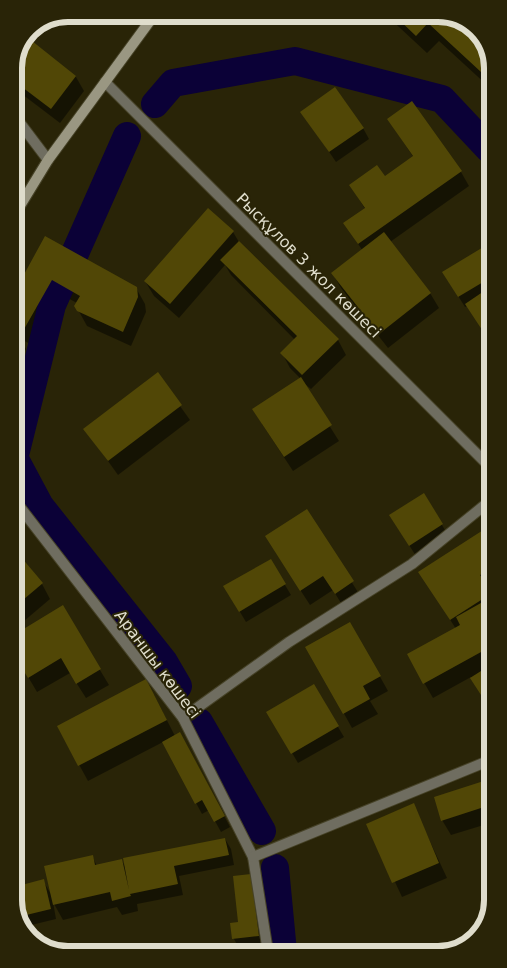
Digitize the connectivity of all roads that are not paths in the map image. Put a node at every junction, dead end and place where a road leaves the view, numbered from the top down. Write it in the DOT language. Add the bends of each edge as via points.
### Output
graph roads {
  1 [pos="149,22"];
  2 [pos="105,82"];
  3 [pos="23,127"];
  4 [pos="48,160"];
  5 [pos="23,201"];
  6 [pos="484,461"];
  7 [pos="484,506"];
  8 [pos="22,510"];
  9 [pos="183,718"];
  10 [pos="484,762"];
  11 [pos="253,858"];
  12 [pos="267,946"];
  1 -- 2 [label="main road"];
  2 -- 4 [label="main road"];
  2 -- 6 [label="street, Рысқұлов 3 жол көшесі"];
  3 -- 4 [label="street"];
  4 -- 5 [label="main road"];
  7 -- 9 [label="street" via="412,564 289,642"];
  8 -- 9 [label="street, Араншы көшесі"];
  9 -- 11 [label="street, Араншы көшесі"];
  10 -- 11 [label="street"];
  11 -- 12 [label="street, Араншы көшесі"];
}
